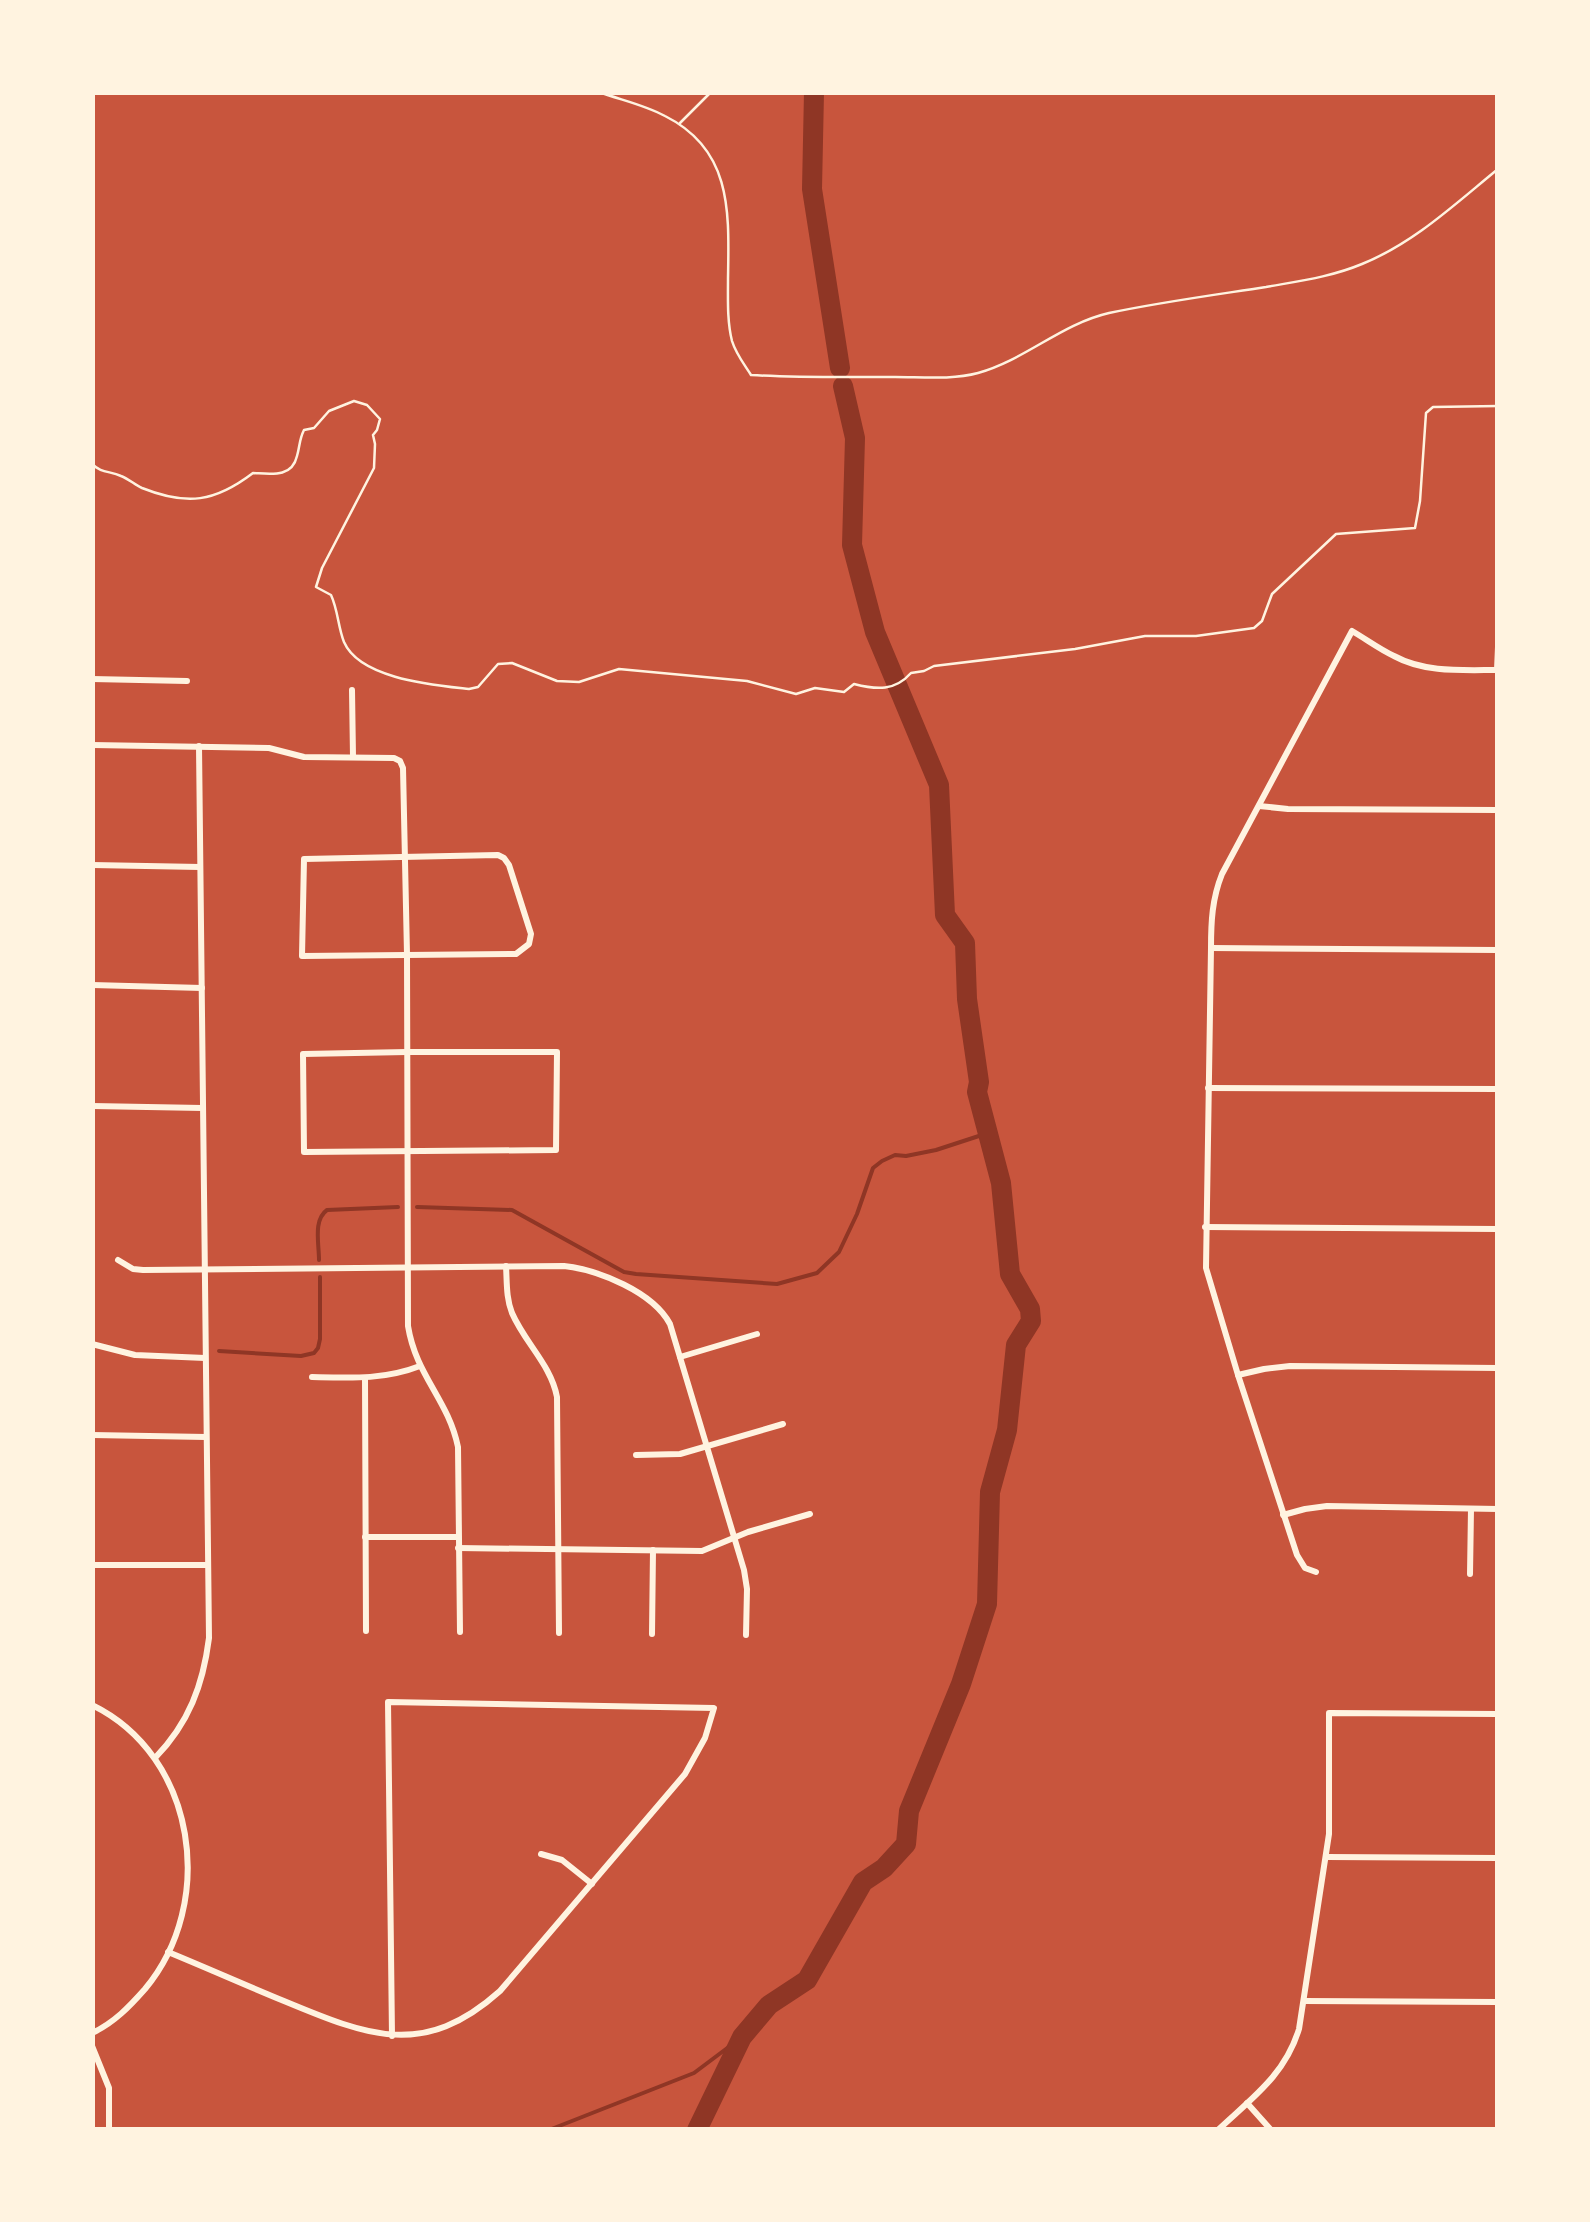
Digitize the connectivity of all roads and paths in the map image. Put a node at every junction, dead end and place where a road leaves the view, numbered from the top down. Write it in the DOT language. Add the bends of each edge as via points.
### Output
graph roads {
  1 [pos="599,92"];
  2 [pos="711,92"];
  3 [pos="679,124"];
  4 [pos="1498,168"];
  5 [pos="1498,406"];
  6 [pos="92,464"];
  7 [pos="1498,648"];
  8 [pos="1497,670"];
  9 [pos="92,679"];
  10 [pos="187,681"];
  11 [pos="352,690"];
  12 [pos="92,745"];
  13 [pos="200,746"];
  14 [pos="353,757"];
  15 [pos="1258,806"];
  16 [pos="1498,810"];
  17 [pos="405,856"];
  18 [pos="92,865"];
  19 [pos="200,866"];
  20 [pos="1210,948"];
  21 [pos="1498,950"];
  22 [pos="407,954"];
  23 [pos="92,985"];
  24 [pos="202,988"];
  25 [pos="407,1052"];
  26 [pos="1208,1088"];
  27 [pos="1498,1090"];
  28 [pos="92,1106"];
  29 [pos="202,1108"];
  30 [pos="407,1152"];
  31 [pos="1205,1226"];
  32 [pos="1498,1229"];
  33 [pos="118,1260"];
  34 [pos="506,1266"];
  35 [pos="408,1268"];
  36 [pos="204,1270"];
  37 [pos="757,1334"];
  38 [pos="92,1344"];
  39 [pos="680,1357"];
  40 [pos="205,1358"];
  41 [pos="420,1366"];
  42 [pos="1498,1368"];
  43 [pos="1238,1375"];
  44 [pos="312,1377"];
  45 [pos="364,1378"];
  46 [pos="783,1424"];
  47 [pos="92,1435"];
  48 [pos="206,1436"];
  49 [pos="708,1446"];
  50 [pos="636,1455"];
  51 [pos="1471,1509"];
  52 [pos="1498,1509"];
  53 [pos="810,1514"];
  54 [pos="1283,1515"];
  55 [pos="365,1537"];
  56 [pos="458,1537"];
  57 [pos="734,1538"];
  58 [pos="458,1548"];
  59 [pos="560,1549"];
  60 [pos="653,1550"];
  61 [pos="92,1564"];
  62 [pos="206,1566"];
  63 [pos="1316,1572"];
  64 [pos="1470,1574"];
  65 [pos="366,1631"];
  66 [pos="460,1632"];
  67 [pos="559,1633"];
  68 [pos="652,1634"];
  69 [pos="746,1635"];
  70 [pos="92,1705"];
  71 [pos="1498,1714"];
  72 [pos="155,1758"];
  73 [pos="541,1854"];
  74 [pos="1327,1856"];
  75 [pos="1498,1858"];
  76 [pos="592,1884"];
  77 [pos="168,1952"];
  78 [pos="1304,2001"];
  79 [pos="1498,2002"];
  80 [pos="92,2033"];
  81 [pos="392,2036"];
  82 [pos="92,2046"];
  83 [pos="1247,2103"];
  84 [pos="109,2130"];
  85 [pos="1218,2130"];
  86 [pos="1271,2130"];
  1 -- 3 [label="lane"];
  2 -- 3 [label="lane"];
  3 -- 4 [label="lane" via="710,154 724,192 728,313 738,356 751,374 796,378 976,374 1106,314 1332,275 1389,252"];
  5 -- 6 [label="path" via="1432,407 1426,413 1415,528 1336,534 1272,594 1254,628 934,666 911,672 897,686 854,684 844,692 815,688 796,694 747,682 619,669 579,682 558,681 512,663 498,664 469,689 370,668 345,646 332,596 316,587 374,468 373,435 380,419 367,405 329,411 304,430 291,469 253,473 232,490 198,500 140,488"];
  7 -- 8 [label="street"];
  8 -- 15 [label="street" via="1422,666 1352,631"];
  9 -- 10 [label="street"];
  11 -- 14 [label="street"];
  12 -- 13 [label="street"];
  13 -- 14 [label="street"];
  13 -- 19 [label="street"];
  14 -- 17 [label="street" via="400,761"];
  15 -- 16 [label="street"];
  15 -- 20 [label="street" via="1215,892"];
  17 -- 22 [label="street"];
  17 -- 22 [label="street" via="304,859 302,956"];
  17 -- 22 [label="street" via="504,858 531,934 530,944 516,954"];
  18 -- 19 [label="street"];
  19 -- 24 [label="street"];
  20 -- 21 [label="street"];
  20 -- 26 [label="street"];
  22 -- 25 [label="street"];
  23 -- 24 [label="street"];
  24 -- 29 [label="street"];
  25 -- 30 [label="street"];
  25 -- 30 [label="street" via="303,1054 304,1152"];
  25 -- 30 [label="street" via="557,1052 556,1150"];
  26 -- 27 [label="street"];
  26 -- 31 [label="street"];
  28 -- 29 [label="street"];
  29 -- 36 [label="street"];
  30 -- 35 [label="street"];
  31 -- 32 [label="street"];
  31 -- 43 [label="street" via="1208,1282"];
  33 -- 36 [label="street" via="133,1269"];
  34 -- 35 [label="street"];
  34 -- 39 [label="street" via="583,1268 610,1278 660,1310"];
  34 -- 59 [label="street" via="510,1309 555,1384"];
  35 -- 36 [label="street"];
  35 -- 41 [label="street" via="408,1326"];
  36 -- 40 [label="street"];
  37 -- 39 [label="street"];
  38 -- 40 [label="street" via="136,1355"];
  39 -- 49 [label="street"];
  40 -- 48 [label="street"];
  41 -- 45 [label="street"];
  41 -- 56 [label="street" via="454,1427"];
  42 -- 43 [label="street" via="1290,1366"];
  43 -- 54 [label="street"];
  44 -- 45 [label="street"];
  45 -- 55 [label="street"];
  46 -- 49 [label="street"];
  47 -- 48 [label="street"];
  48 -- 62 [label="street"];
  49 -- 50 [label="street"];
  49 -- 57 [label="street"];
  51 -- 52 [label="street"];
  51 -- 54 [label="street" via="1327,1506"];
  51 -- 64 [label="street"];
  53 -- 57 [label="street"];
  54 -- 63 [label="street" via="1301,1563"];
  55 -- 56 [label="street"];
  55 -- 65 [label="street"];
  56 -- 58 [label="street"];
  57 -- 60 [label="street" via="702,1550"];
  57 -- 69 [label="street" via="747,1589"];
  58 -- 59 [label="street"];
  58 -- 66 [label="street"];
  59 -- 60 [label="street"];
  59 -- 67 [label="street"];
  60 -- 68 [label="street"];
  61 -- 62 [label="street"];
  62 -- 72 [label="street" via="202,1676 184,1723"];
  70 -- 72 [label="street" via="132,1731"];
  71 -- 74 [label="street" via="1329,1713"];
  72 -- 77 [label="street" via="174,1796 188,1852 186,1901"];
  73 -- 76 [label="street" via="562,1860"];
  74 -- 75 [label="street"];
  74 -- 78 [label="street"];
  76 -- 81 [label="street" via="482,2008 444,2028"];
  76 -- 81 [label="street" via="686,1774 714,1708 388,1702"];
  77 -- 80 [label="street" via="132,2003"];
  77 -- 81 [label="street" via="349,2028"];
  78 -- 79 [label="street"];
  78 -- 83 [label="street" via="1286,2061"];
  82 -- 84 [label="street" via="109,2088"];
  83 -- 85 [label="street"];
  83 -- 86 [label="street"];
}
